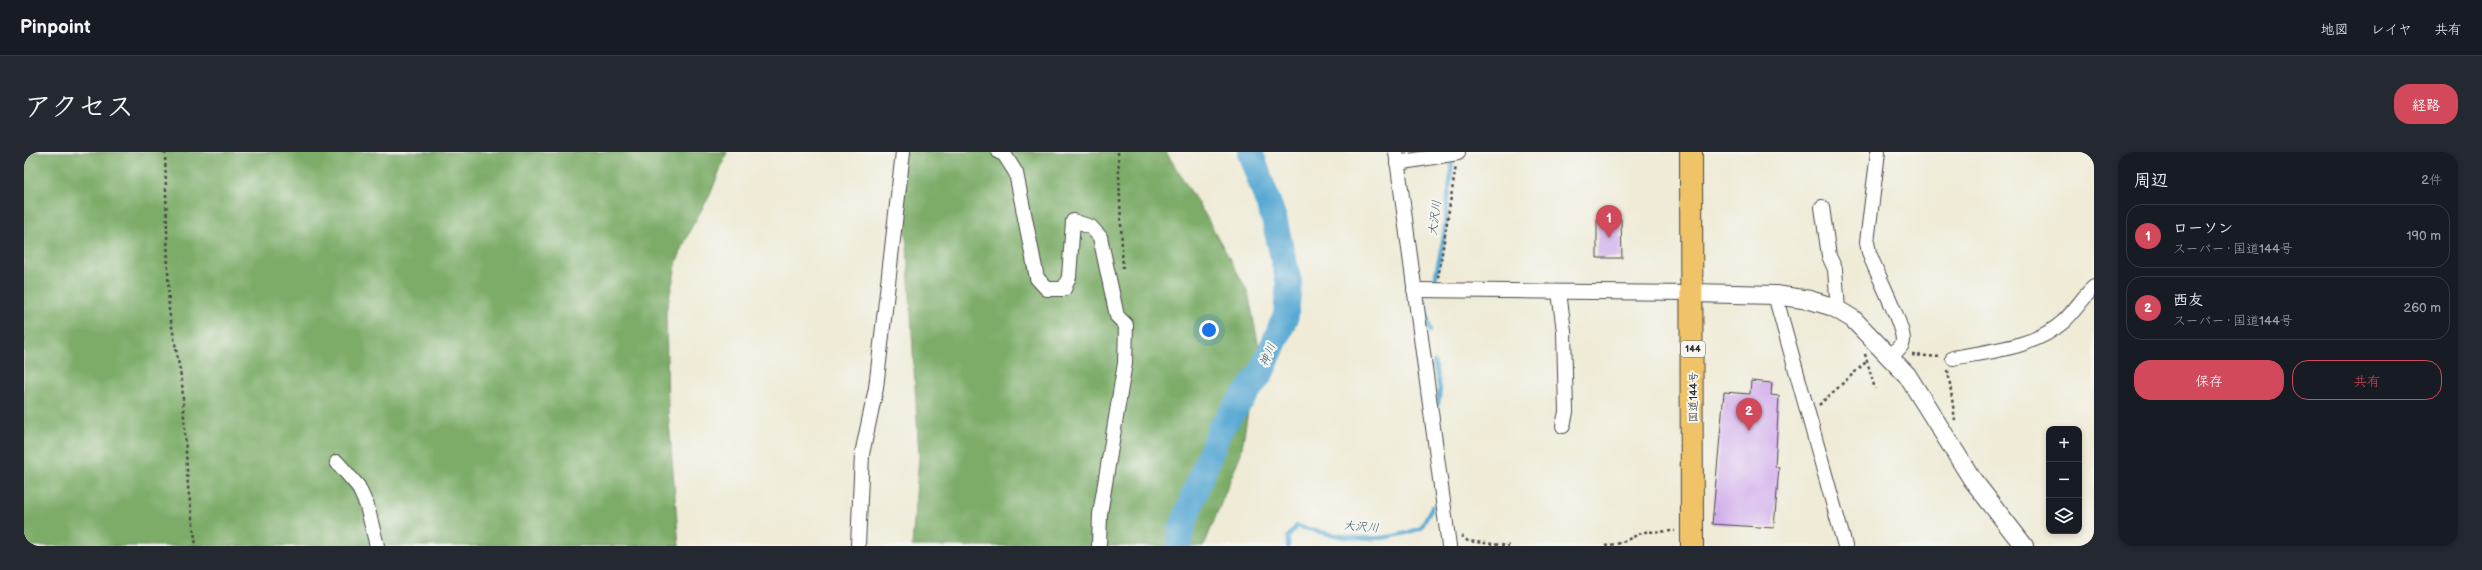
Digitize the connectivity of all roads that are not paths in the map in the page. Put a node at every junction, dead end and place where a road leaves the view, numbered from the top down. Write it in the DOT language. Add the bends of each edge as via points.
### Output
graph roads {
  1 [pos="903,152"];
  2 [pos="999,152"];
  3 [pos="1691,152"];
  4 [pos="1878,152"];
  5 [pos="1454,153"];
  6 [pos="1397,157"];
  7 [pos="1822,207"];
  8 [pos="2094,287"];
  9 [pos="1414,290"];
  10 [pos="1559,292"];
  11 [pos="1693,293"];
  12 [pos="1775,295"];
  13 [pos="1838,310"];
  14 [pos="1892,353"];
  15 [pos="1953,358"];
  16 [pos="1563,426"];
  17 [pos="337,462"];
  18 [pos="1693,538"];
  19 [pos="377,546"];
  20 [pos="858,546"];
  21 [pos="1099,546"];
  22 [pos="1449,546"];
  23 [pos="1845,546"];
  24 [pos="2024,546"];
  1 -- 20 [label="street" via="876,388 862,454"];
  2 -- 21 [label="street" via="1004,154 1016,173 1037,278 1047,289 1064,288 1069,277 1073,221 1091,227 1100,237 1116,316 1126,325 1125,362 1100,514"];
  3 -- 11 [label="highway, 国道144号 / 144"];
  4 -- 14 [label="street" via="1867,242 1875,269 1904,340 1901,348"];
  5 -- 6 [label="street"];
  6 -- 9 [label="street"];
  7 -- 13 [label="street" via="1829,256 1835,269"];
  8 -- 15 [label="street" via="2064,321 2031,341"];
  9 -- 10 [label="street" via="1436,288"];
  9 -- 22 [label="street"];
  10 -- 11 [label="street"];
  10 -- 16 [label="street" via="1564,331 1566,412"];
  11 -- 12 [label="street"];
  11 -- 18 [label="highway, 国道144号 / 144"];
  12 -- 13 [label="street" via="1810,300"];
  12 -- 23 [label="street"];
  13 -- 14 [label="street" via="1853,319"];
  14 -- 24 [label="street" via="1972,479"];
  17 -- 19 [label="street" via="358,486 367,506"];
}
